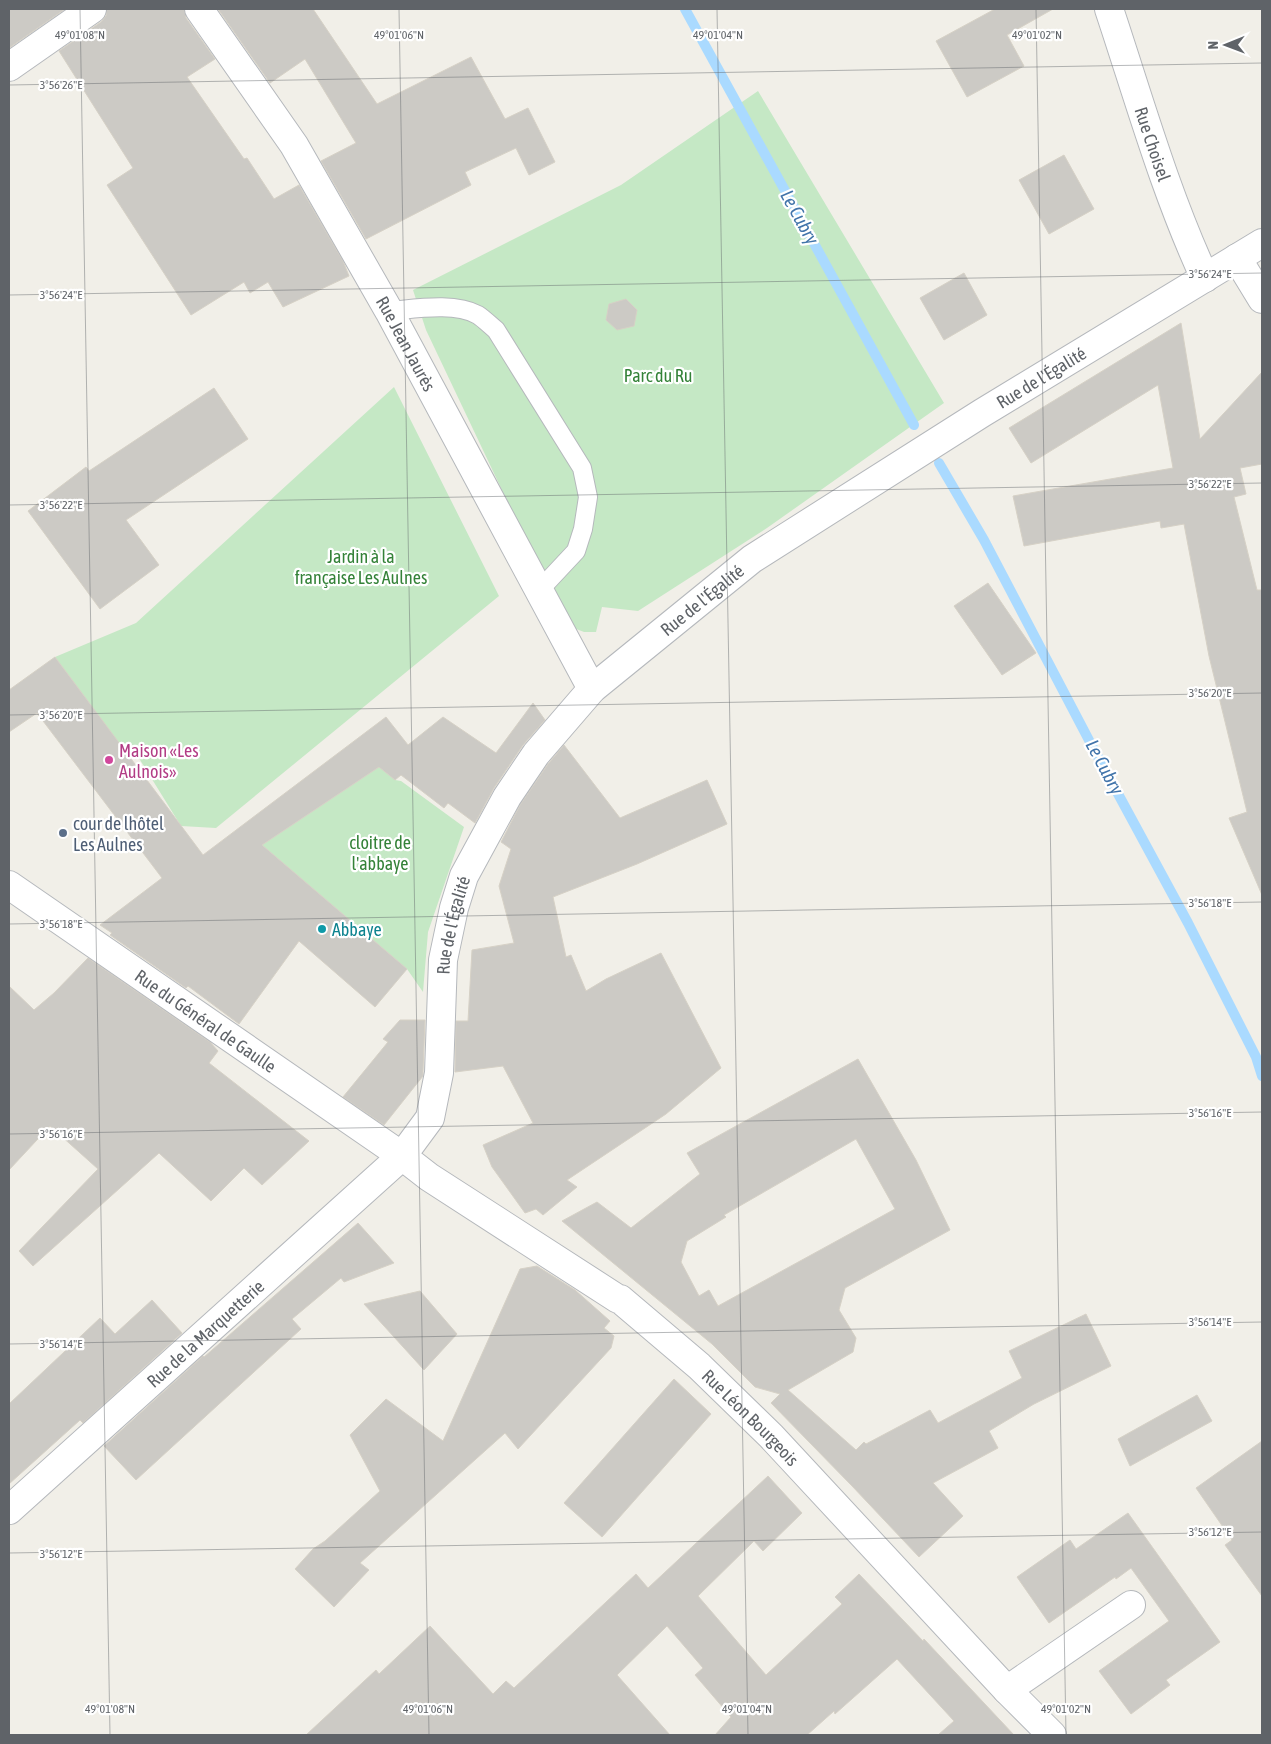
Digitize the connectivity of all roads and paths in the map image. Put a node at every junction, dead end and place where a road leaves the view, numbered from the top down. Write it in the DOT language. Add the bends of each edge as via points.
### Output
graph roads {
  1 [pos="92,9"];
  2 [pos="199,9"];
  3 [pos="1109,9"];
  4 [pos="9,67"];
  5 [pos="1262,243"];
  6 [pos="1237,258"];
  7 [pos="1205,278"];
  8 [pos="1262,299"];
  9 [pos="388,312"];
  10 [pos="537,587"];
  11 [pos="592,689"];
  12 [pos="9,885"];
  13 [pos="402,1156"];
  14 [pos="9,1510"];
  15 [pos="1131,1605"];
  16 [pos="1007,1690"];
  17 [pos="1045,1733"];
  1 -- 4 [label="street"];
  2 -- 9 [label="street, Rue Jean Jaurès" via="294,145"];
  3 -- 7 [label="street, Rue Choisel" via="1161,166"];
  5 -- 6 [label="street, Rue de l'Égalité"];
  6 -- 7 [label="street, Rue de l'Égalité"];
  6 -- 8 [label="street"];
  7 -- 11 [label="street, Rue de l'Égalité" via="982,413 752,559"];
  9 -- 10 [label="street, Rue Jean Jaurès"];
  9 -- 10 [label="lane" via="453,308 477,315 496,330 582,468 588,497 584,529 576,550 546,582"];
  10 -- 11 [label="street, Rue Jean Jaurès"];
  11 -- 13 [label="street, Rue de l'Égalité" via="536,754 507,797 464,876 443,960 439,1073 430,1118"];
  12 -- 13 [label="street, Rue du Général de Gaulle"];
  13 -- 14 [label="street, Rue de la Marquetterie"];
  13 -- 16 [label="street, Rue Léon Bourgeois" via="429,1177 620,1299 698,1366 771,1436"];
  15 -- 16 [label="street"];
  16 -- 17 [label="street, Rue Léon Bourgeois"];
}
